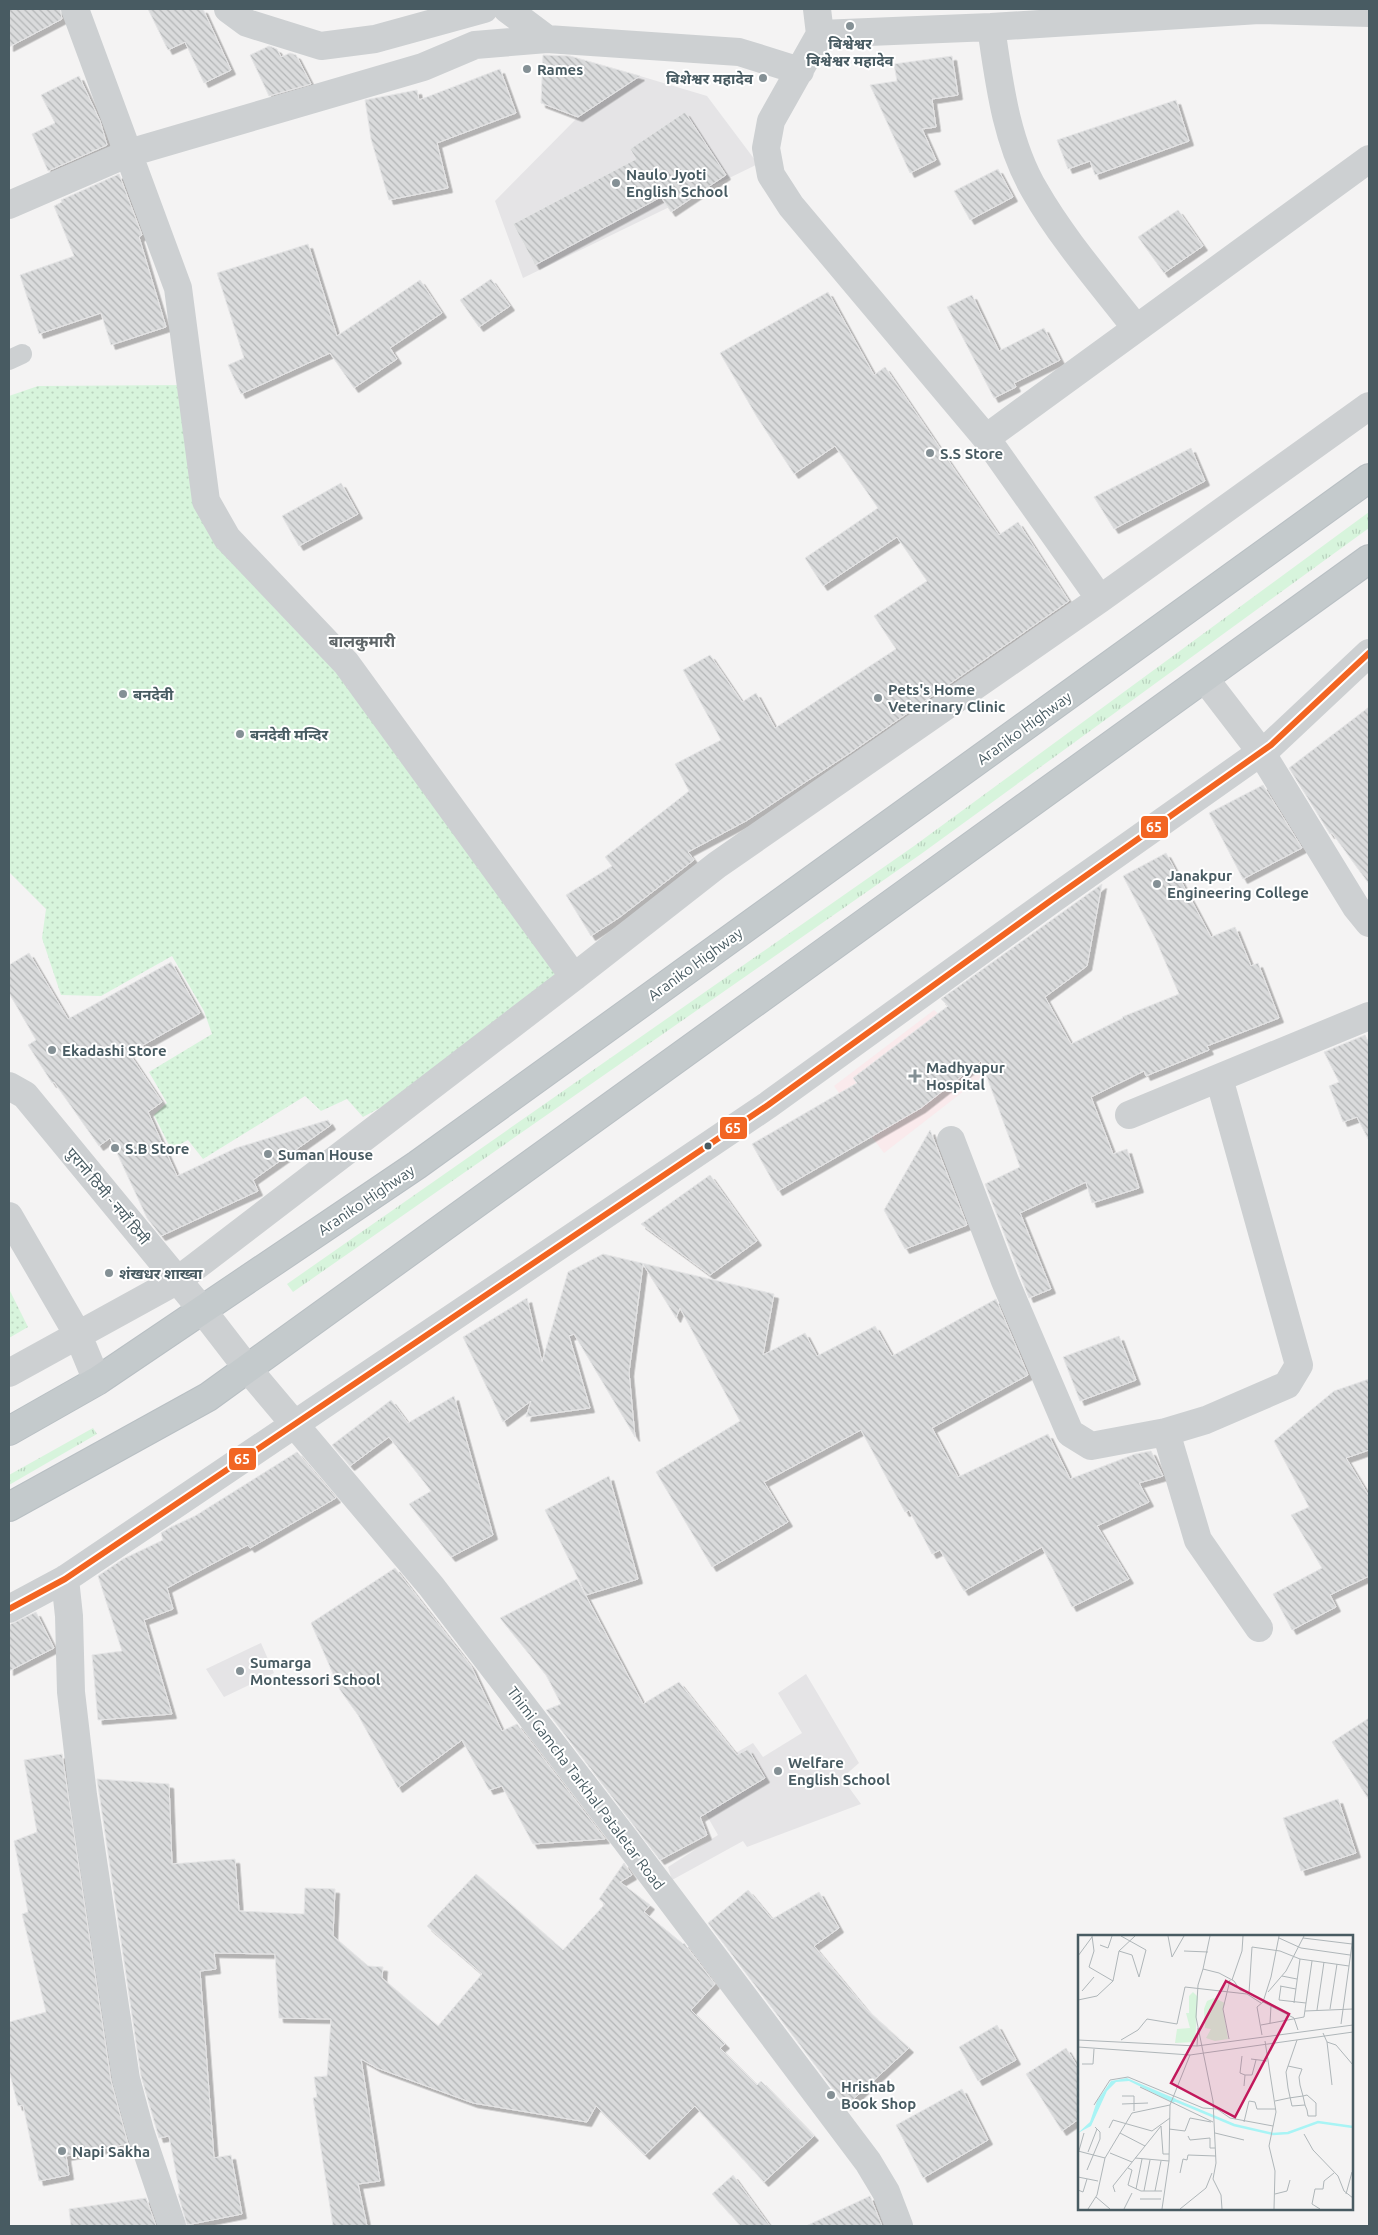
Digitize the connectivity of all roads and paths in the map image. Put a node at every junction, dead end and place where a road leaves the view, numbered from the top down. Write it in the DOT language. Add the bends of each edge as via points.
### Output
graph roads {
  1 [pos="75,9"];
  2 [pos="228,9"];
  3 [pos="484,9"];
  4 [pos="507,9"];
  5 [pos="1258,9"];
  6 [pos="1369,13"];
  7 [pos="819,21"];
  8 [pos="991,26"];
  9 [pos="548,38"];
  10 [pos="800,71"];
  11 [pos="130,153"];
  12 [pos="1369,160"];
  13 [pos="9,205"];
  14 [pos="1136,328"];
  15 [pos="1369,406"];
  16 [pos="986,438"];
  17 [pos="1369,478"];
  18 [pos="1369,559"];
  19 [pos="1100,599"];
  20 [pos="1369,654"];
  21 [pos="1205,679"];
  22 [pos="1261,752"];
  23 [pos="1369,923"];
  24 [pos="574,977"];
  25 [pos="1369,1016"];
  26 [pos="1219,1078"];
  27 [pos="9,1086"];
  28 [pos="1129,1115"];
  29 [pos="951,1140"];
  30 [pos="9,1216"];
  31 [pos="178,1280"];
  32 [pos="203,1311"];
  33 [pos="78,1335"];
  34 [pos="247,1368"];
  35 [pos="9,1373"];
  36 [pos="97,1381"];
  37 [pos="293,1424"];
  38 [pos="9,1431"];
  39 [pos="1166,1432"];
  40 [pos="9,1507"];
  41 [pos="65,1579"];
  42 [pos="9,1609"];
  43 [pos="1260,1628"];
  44 [pos="172,2226"];
  45 [pos="899,2226"];
  1 -- 11 [label="street"];
  2 -- 3 [label="street" via="247,24 321,46 375,39"];
  4 -- 9 [label="street"];
  5 -- 6 [label="street"];
  5 -- 8 [label="street"];
  7 -- 8 [label="street"];
  7 -- 10 [label="street"];
  8 -- 14 [label="street" via="1002,103 1034,190"];
  9 -- 10 [label="street" via="738,52"];
  9 -- 11 [label="street" via="475,45 423,67"];
  10 -- 16 [label="street" via="770,121 766,148 770,175 791,206"];
  11 -- 13 [label="street"];
  11 -- 24 [label="street" via="178,288 206,501 227,538 346,663"];
  12 -- 14 [label="street"];
  14 -- 16 [label="street"];
  15 -- 19 [label="street"];
  16 -- 19 [label="street"];
  17 -- 32 [label="highway, Araniko Highway" via="417,1165"];
  18 -- 21 [label="highway"];
  19 -- 24 [label="street" via="717,865"];
  20 -- 22 [label="street"];
  21 -- 22 [label="street"];
  21 -- 34 [label="highway"];
  22 -- 23 [label="street"];
  22 -- 37 [label="street" via="768,1105"];
  24 -- 31 [label="street"];
  25 -- 26 [label="street"];
  26 -- 28 [label="street"];
  26 -- 39 [label="street" via="1299,1365 1286,1385 1206,1420"];
  27 -- 31 [label="street, पुरानो ठिमी - नयाँ ठिमी" via="25,1095"];
  29 -- 39 [label="street" via="1005,1280 1070,1433 1091,1446"];
  30 -- 33 [label="street"];
  31 -- 32 [label="street, पुरानो ठिमी - नयाँ ठिमी"];
  31 -- 33 [label="street"];
  32 -- 34 [label="street, पुरानो ठिमी - नयाँ ठिमी"];
  32 -- 36 [label="highway, Araniko Highway"];
  33 -- 35 [label="street"];
  33 -- 36 [label="street"];
  34 -- 37 [label="street, Thimi Gamcha Tarkhal Pataletar Road"];
  34 -- 40 [label="highway" via="208,1397"];
  36 -- 38 [label="highway, Araniko Highway"];
  37 -- 41 [label="street"];
  37 -- 45 [label="street, Thimi Gamcha Tarkhal Pataletar Road" via="431,1586 625,1839 868,2162 886,2192"];
  39 -- 43 [label="street" via="1198,1540"];
  41 -- 42 [label="street"];
  41 -- 44 [label="street" via="71,1692 83,1795 126,2079"];
}
